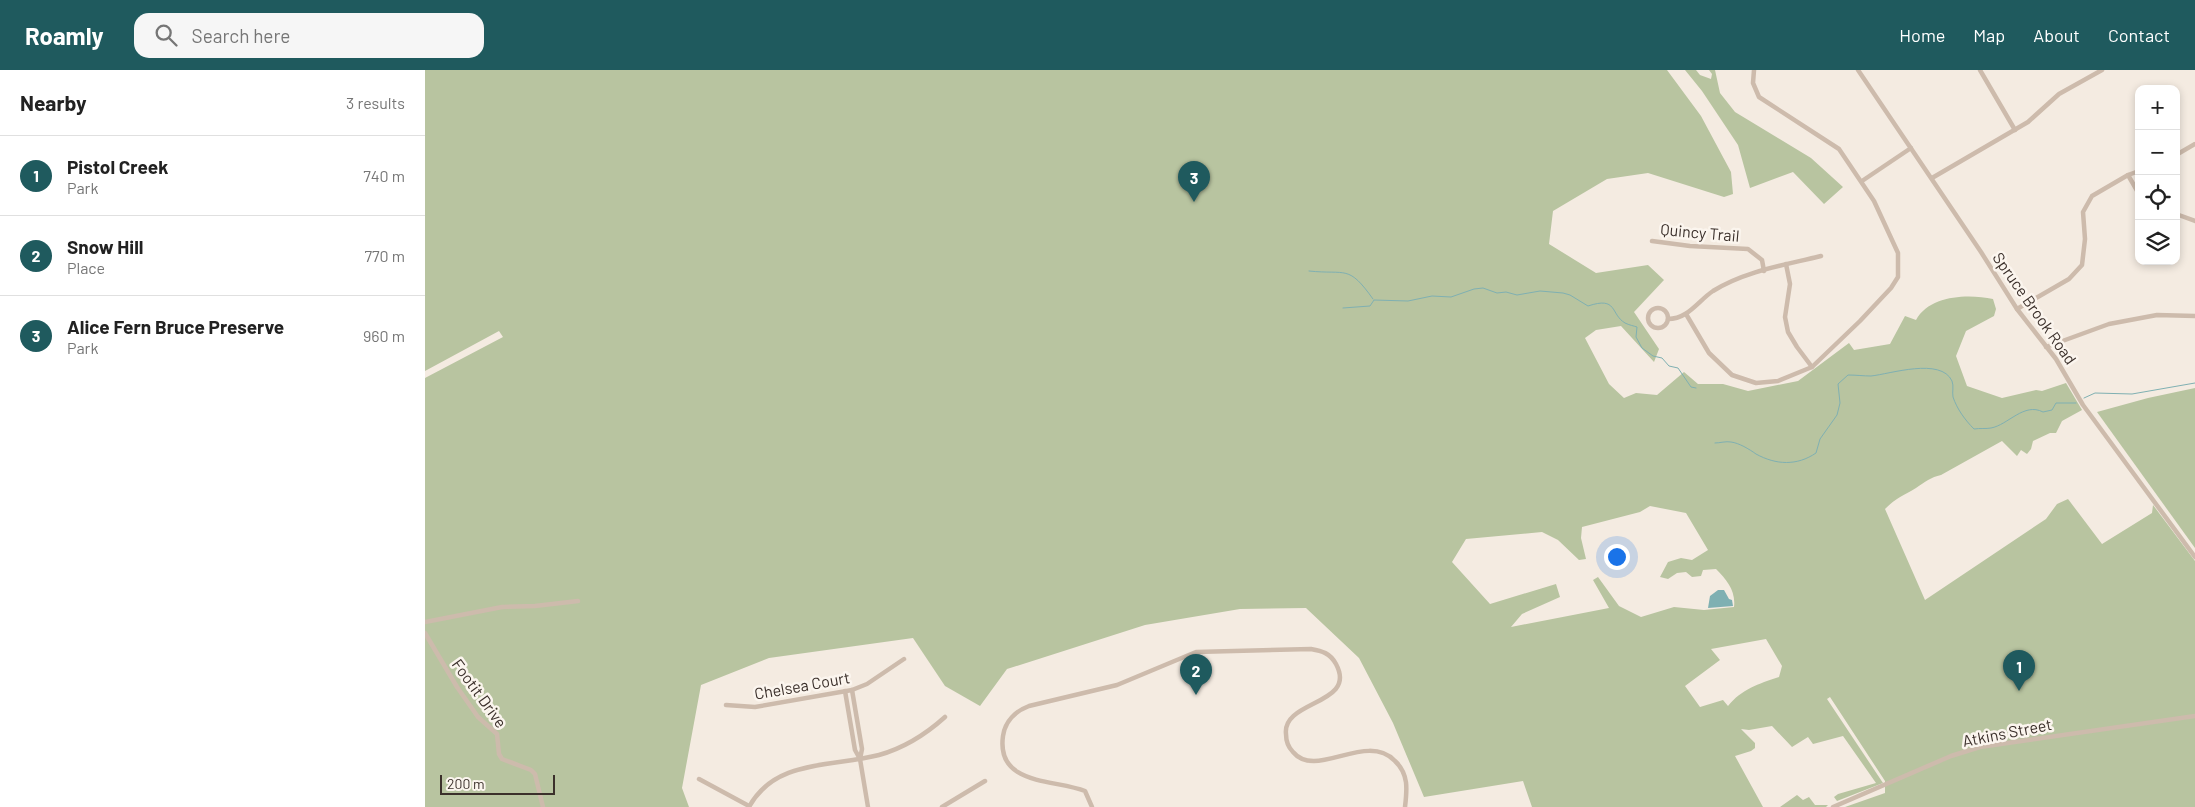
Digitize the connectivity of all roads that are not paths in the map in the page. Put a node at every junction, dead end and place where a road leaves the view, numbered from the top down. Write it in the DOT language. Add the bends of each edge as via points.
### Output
graph roads {
  1 [pos="1754,70"];
  2 [pos="1859,70"];
  3 [pos="1980,70"];
  4 [pos="2103,70"];
  5 [pos="2015,130"];
  6 [pos="2195,144"];
  7 [pos="1911,148"];
  8 [pos="2180,153"];
  9 [pos="2135,172"];
  10 [pos="2127,175"];
  11 [pos="1932,178"];
  12 [pos="1862,181"];
  13 [pos="2135,188"];
  14 [pos="2180,215"];
  15 [pos="2195,221"];
  16 [pos="1652,241"];
  17 [pos="1821,256"];
  18 [pos="1786,264"];
  19 [pos="1764,270"];
  20 [pos="2017,309"];
  21 [pos="1686,314"];
  22 [pos="2195,316"];
  23 [pos="1668,319"];
  24 [pos="2047,347"];
  25 [pos="1812,367"];
  26 [pos="2195,557"];
  27 [pos="578,601"];
  28 [pos="425,622"];
  29 [pos="425,633"];
  30 [pos="904,659"];
  31 [pos="852,690"];
  32 [pos="845,691"];
  33 [pos="726,705"];
  34 [pos="2195,716"];
  35 [pos="945,717"];
  36 [pos="860,759"];
  37 [pos="699,779"];
  38 [pos="985,782"];
  39 [pos="749,806"];
  40 [pos="543,807"];
  41 [pos="868,807"];
  42 [pos="942,807"];
  43 [pos="1092,807"];
  44 [pos="1405,807"];
  45 [pos="1833,807"];
  1 -- 12 [label="street" via="1753,83 1759,97 1839,149"];
  2 -- 7 [label="street, Spruce Brook Road"];
  3 -- 5 [label="street"];
  4 -- 5 [label="street" via="2059,94"];
  5 -- 11 [label="street"];
  6 -- 8 [label="street"];
  7 -- 11 [label="street, Spruce Brook Road"];
  7 -- 12 [label="street"];
  9 -- 10 [label="street"];
  10 -- 13 [label="street"];
  10 -- 20 [label="street" via="2093,196 2083,212 2083,265 2069,279"];
  11 -- 20 [label="street, Spruce Brook Road"];
  12 -- 25 [label="street" via="1898,253 1897,276 1891,288"];
  14 -- 15 [label="street"];
  16 -- 19 [label="street, Quincy Trail" via="1748,249 1762,260"];
  17 -- 18 [label="street"];
  18 -- 19 [label="street"];
  18 -- 25 [label="street" via="1789,284 1785,317 1797,347"];
  19 -- 21 [label="street" via="1713,291"];
  20 -- 24 [label="street, Spruce Brook Road"];
  21 -- 23 [label="street"];
  21 -- 25 [label="street" via="1709,353 1732,375 1756,383 1778,381"];
  22 -- 24 [label="street" via="2157,315 2109,324"];
  23 -- 23 [label="street" via="1667,313 1658,308 1648,315 1650,324 1656,328 1662,327"];
  24 -- 26 [label="street, Spruce Brook Road" via="2083,405"];
  27 -- 28 [label="street" via="503,607"];
  29 -- 40 [label="street, Footit Drive" via="478,717 497,734 502,759 535,774"];
  30 -- 31 [label="street, Chelsea Court" via="867,684"];
  31 -- 32 [label="street, Chelsea Court"];
  31 -- 36 [label="street" via="862,749"];
  32 -- 33 [label="street, Chelsea Court" via="755,707"];
  32 -- 36 [label="street" via="855,750"];
  34 -- 45 [label="street, Atkins Street" via="1980,747 1951,756"];
  35 -- 36 [label="street" via="910,743"];
  36 -- 39 [label="street" via="783,774 763,787"];
  36 -- 41 [label="street"];
  37 -- 39 [label="street"];
  38 -- 42 [label="street"];
  43 -- 44 [label="street" via="1085,791 1070,785 1029,779 1012,767 1005,756 1003,736 1010,720 1019,711 1117,685 1195,652 1311,649 1325,651 1335,663 1339,674 1337,687 1325,699 1292,716 1285,728 1286,740 1292,751 1301,759 1314,761 1363,751 1377,750 1387,754 1405,773"];
}
